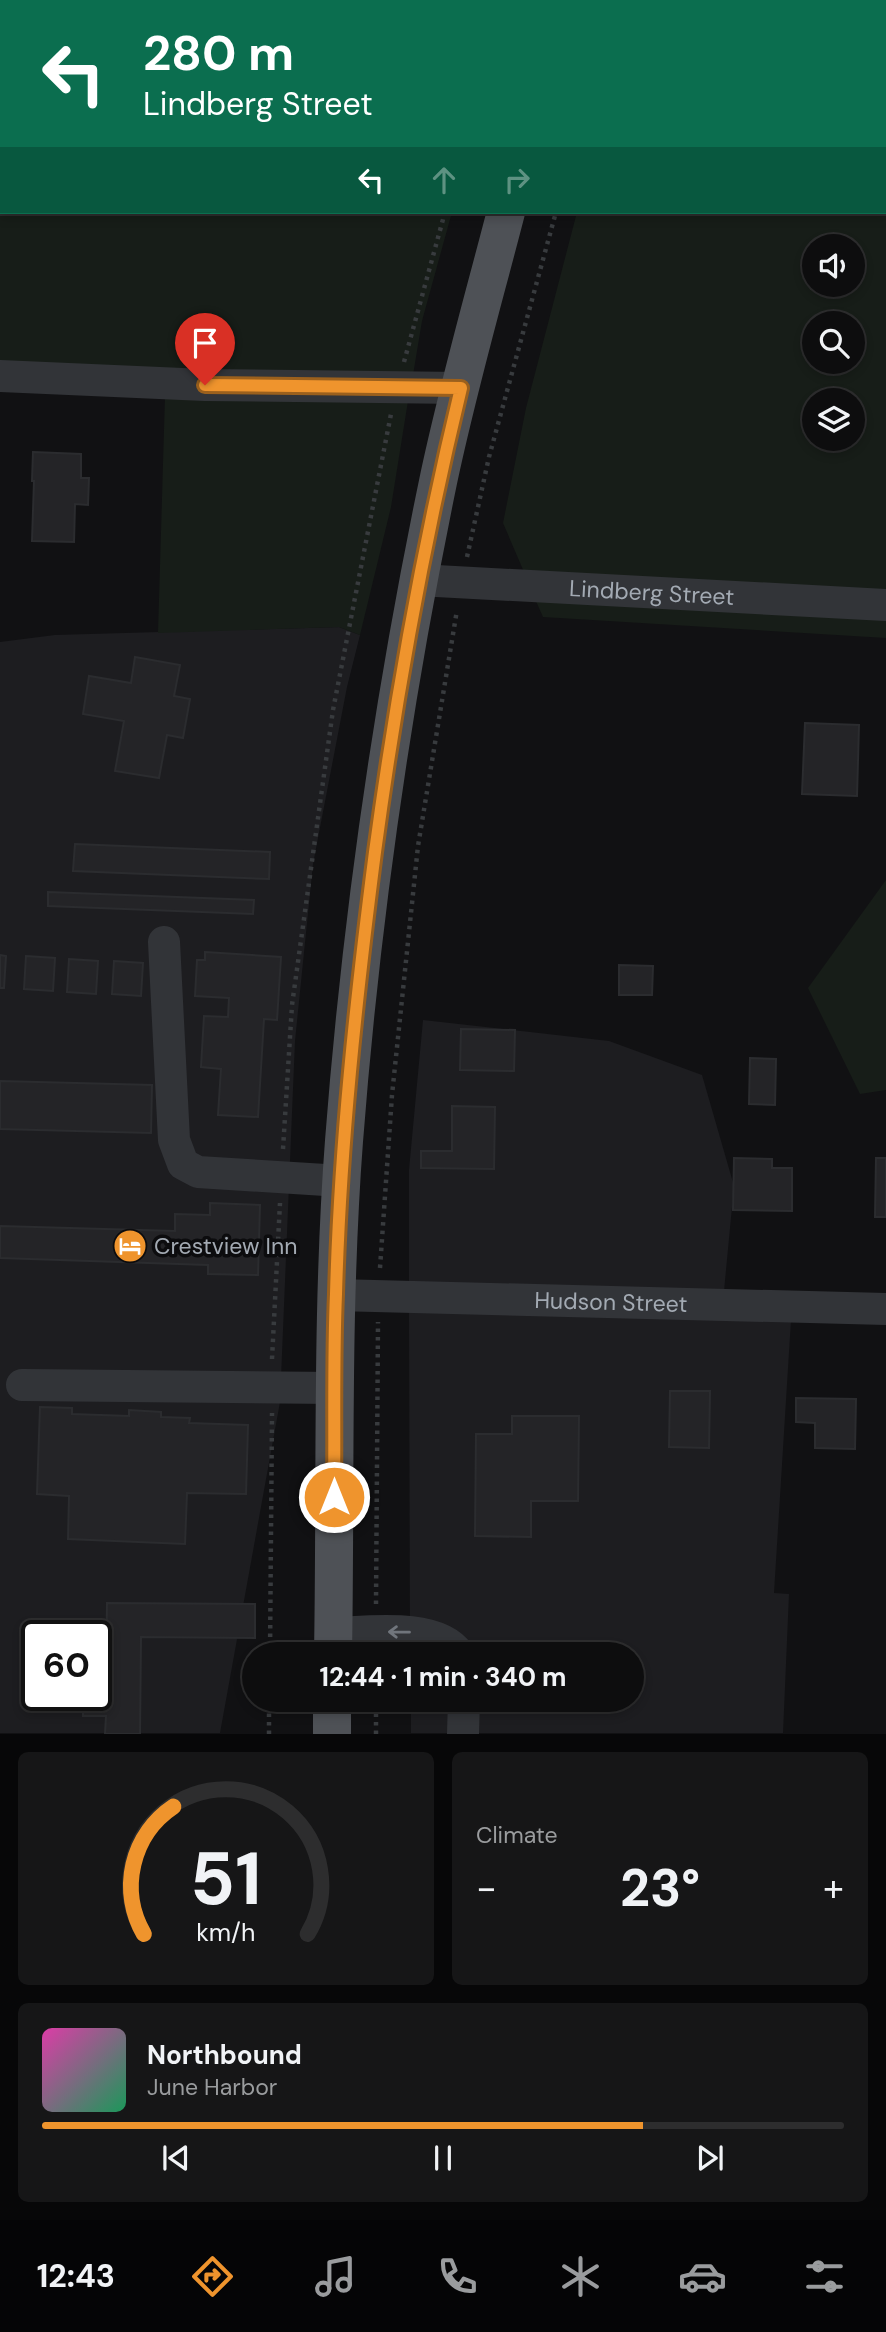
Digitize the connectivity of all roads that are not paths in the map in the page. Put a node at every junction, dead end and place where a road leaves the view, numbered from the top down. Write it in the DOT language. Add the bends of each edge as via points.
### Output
graph roads {
  1 [pos="505,214"];
  2 [pos="0,376"];
  3 [pos="461,388"];
  4 [pos="418,580"];
  5 [pos="886,605"];
  6 [pos="164,942"];
  7 [pos="341,1181"];
  8 [pos="335,1295"];
  9 [pos="886,1309"];
  10 [pos="22,1385"];
  11 [pos="335,1388"];
  12 [pos="333,1642"];
  13 [pos="337,1642"];
  14 [pos="446,1642"];
  15 [pos="332,1712"];
  16 [pos="464,1712"];
  17 [pos="332,1734"];
  18 [pos="463,1734"];
  1 -- 3 [label="main road"];
  2 -- 3 [label="street" via="205,385"];
  3 -- 4 [label="main road"];
  4 -- 5 [label="street, Lindberg Street"];
  4 -- 7 [label="main road" via="362,952"];
  6 -- 7 [label="street" via="174,1140 183,1164 198,1172"];
  7 -- 8 [label="main road"];
  8 -- 9 [label="street, Hudson Street"];
  8 -- 11 [label="main road"];
  10 -- 11 [label="street"];
  11 -- 12 [label="main road"];
  14 -- 13 [label="street, one-way" via="413,1632 376,1632"];
  15 -- 17 [label="main road"];
  16 -- 18 [label="street"];
}
